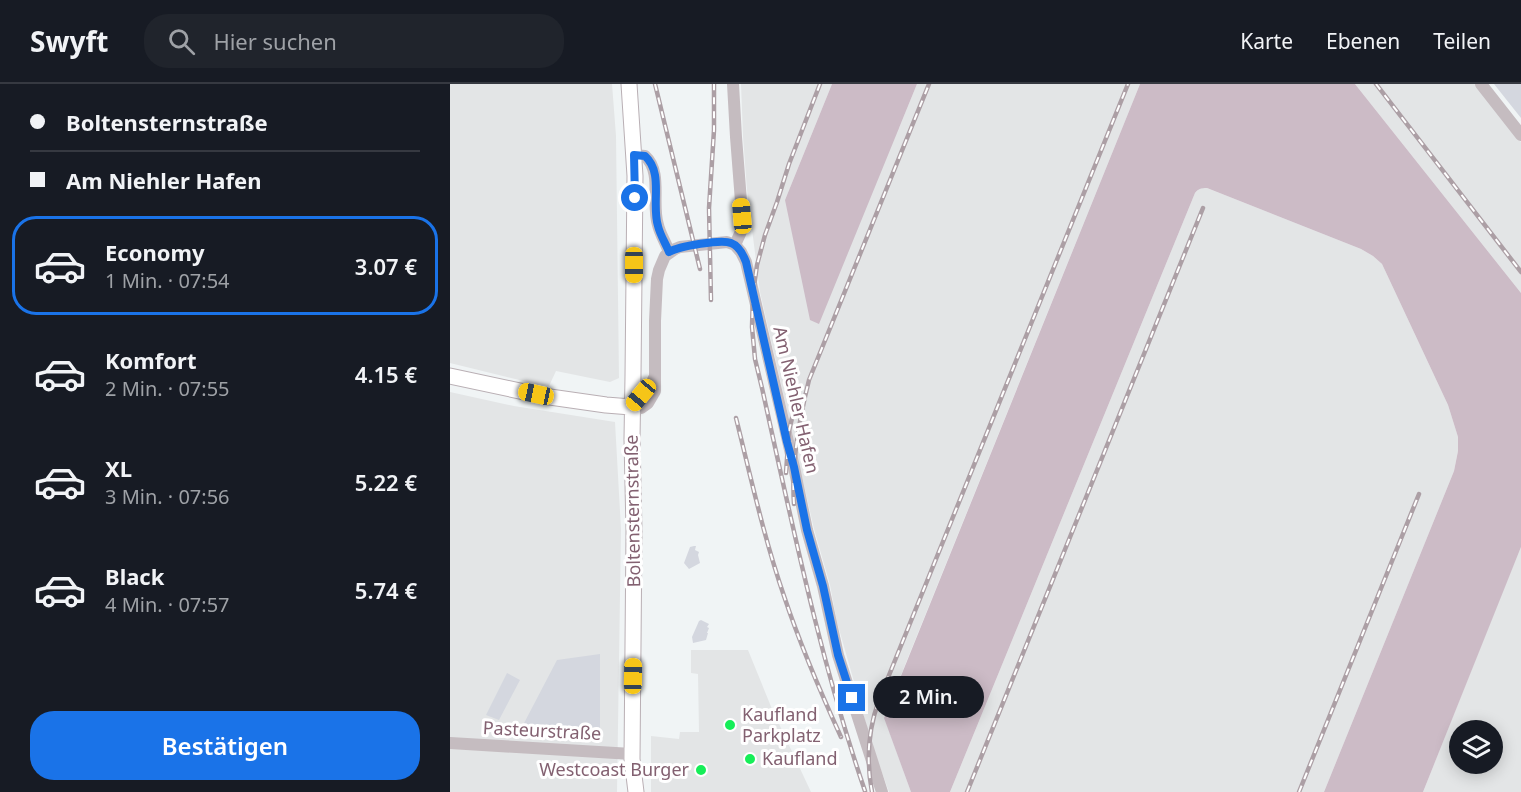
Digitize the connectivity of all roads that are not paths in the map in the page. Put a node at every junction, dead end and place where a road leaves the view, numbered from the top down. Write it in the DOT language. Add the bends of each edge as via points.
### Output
graph roads {
  1 [pos="629,84"];
  2 [pos="733,84"];
  3 [pos="1481,84"];
  4 [pos="1521,135"];
  5 [pos="634,155"];
  6 [pos="735,245"];
  7 [pos="669,252"];
  8 [pos="450,376"];
  9 [pos="631,407"];
  10 [pos="450,743"];
  11 [pos="632,756"];
  12 [pos="627,792"];
  13 [pos="636,792"];
  14 [pos="882,792"];
  1 -- 5 [label="main road, Boltensternstraße"];
  2 -- 6 [label="street" via="743,227"];
  3 -- 4 [label="street"];
  5 -- 7 [label="street" via="645,156 653,166 657,224"];
  5 -- 9 [label="main road, Boltensternstraße"];
  6 -- 7 [label="street" via="717,242"];
  6 -- 14 [label="street, Am Niehler Hafen" via="746,262 838,655"];
  7 -- 9 [label="street" via="658,270 655,392 641,408"];
  8 -- 9 [label="main road" via="543,396"];
  9 -- 11 [label="main road, Boltensternstraße"];
  10 -- 11 [label="street, Pasteurstraße"];
  11 -- 12 [label="main road, Boltensternstraße"];
  11 -- 13 [label="main road, Boltensternstraße"];
}
